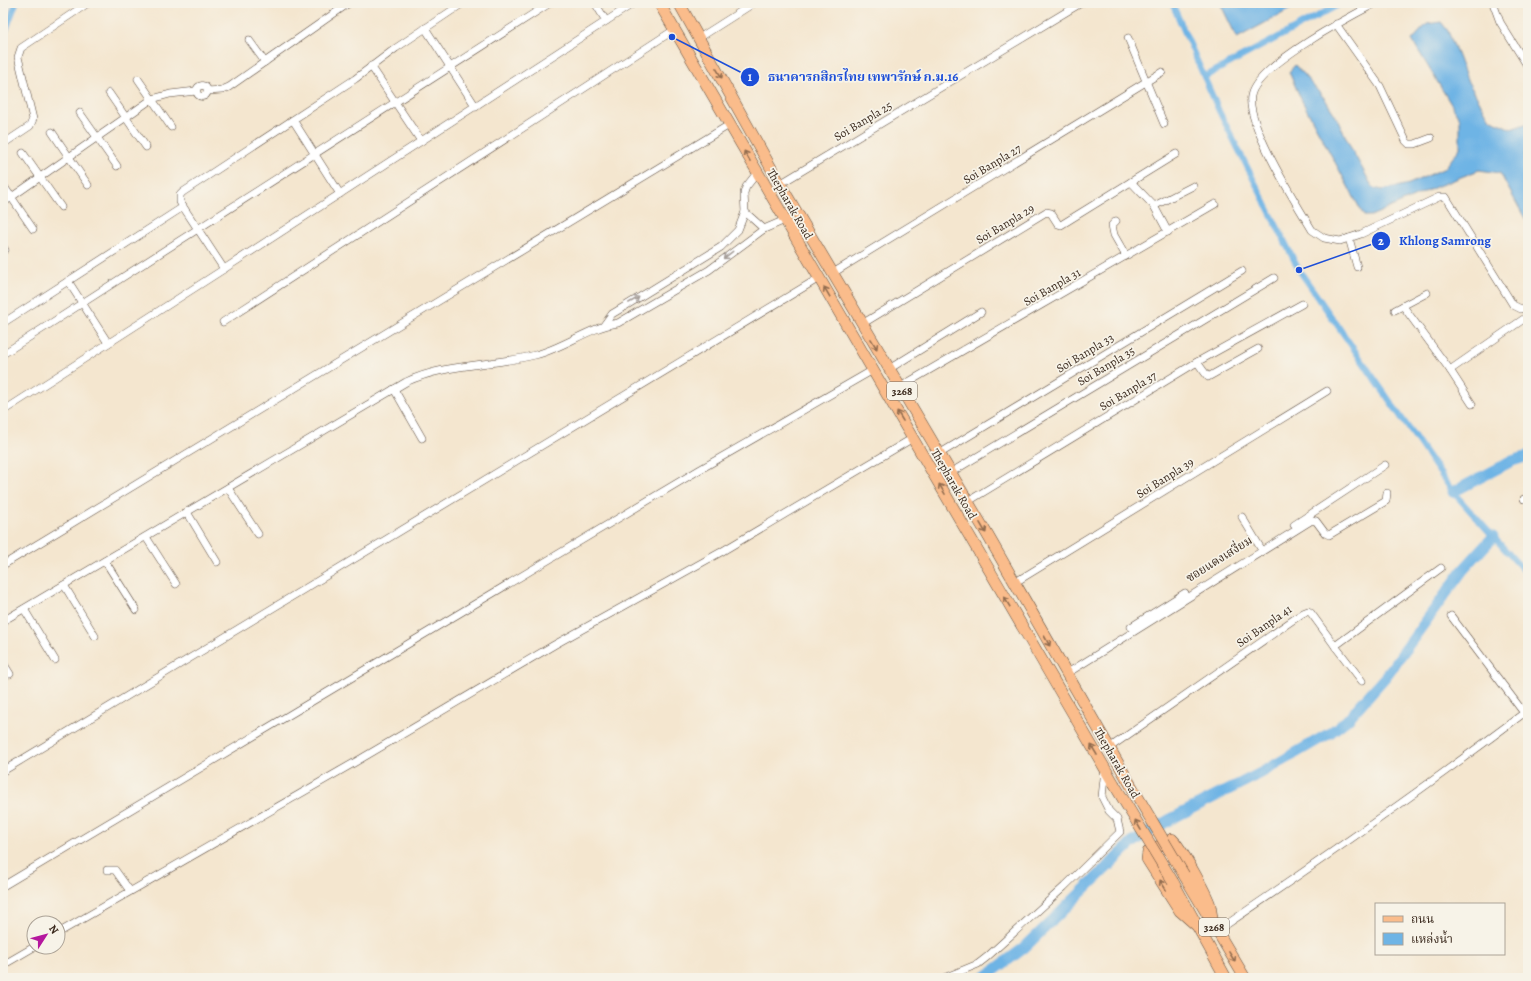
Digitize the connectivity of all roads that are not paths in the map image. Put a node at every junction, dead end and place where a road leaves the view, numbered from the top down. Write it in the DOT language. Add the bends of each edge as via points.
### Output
graph roads {
  1 [pos="88,3"];
  2 [pos="348,3"];
  3 [pos="463,3"];
  4 [pos="550,3"];
  5 [pos="595,3"];
  6 [pos="634,3"];
  7 [pos="659,3"];
  8 [pos="679,3"];
  9 [pos="754,3"];
  10 [pos="1081,3"];
  11 [pos="1376,3"];
  12 [pos="1492,3"];
  13 [pos="606,21"];
  14 [pos="1336,24"];
  15 [pos="425,28"];
  16 [pos="674,30"];
  17 [pos="699,38"];
  18 [pos="1128,38"];
  19 [pos="249,40"];
  20 [pos="265,62"];
  21 [pos="371,66"];
  22 [pos="451,67"];
  23 [pos="1528,67"];
  24 [pos="1162,72"];
  25 [pos="138,79"];
  26 [pos="1148,82"];
  27 [pos="109,94"];
  28 [pos="152,99"];
  29 [pos="396,103"];
  30 [pos="476,107"];
  31 [pos="80,113"];
  32 [pos="126,118"];
  33 [pos="293,120"];
  34 [pos="729,124"];
  35 [pos="1164,124"];
  36 [pos="171,126"];
  37 [pos="52,132"];
  38 [pos="98,138"];
  39 [pos="1431,138"];
  40 [pos="421,141"];
  41 [pos="3,144"];
  42 [pos="146,147"];
  43 [pos="23,153"];
  44 [pos="316,154"];
  45 [pos="1176,154"];
  46 [pos="69,157"];
  47 [pos="116,166"];
  48 [pos="757,173"];
  49 [pos="40,178"];
  50 [pos="1131,182"];
  51 [pos="780,184"];
  52 [pos="3,185"];
  53 [pos="88,185"];
  54 [pos="1193,186"];
  55 [pos="340,194"];
  56 [pos="12,197"];
  57 [pos="3,203"];
  58 [pos="1215,204"];
  59 [pos="1154,206"];
  60 [pos="61,207"];
  61 [pos="183,207"];
  62 [pos="745,212"];
  63 [pos="785,220"];
  64 [pos="1116,221"];
  65 [pos="198,228"];
  66 [pos="33,229"];
  67 [pos="764,229"];
  68 [pos="738,230"];
  69 [pos="1168,232"];
  70 [pos="749,238"];
  71 [pos="1349,238"];
  72 [pos="1126,256"];
  73 [pos="1357,267"];
  74 [pos="224,269"];
  75 [pos="1242,271"];
  76 [pos="833,272"];
  77 [pos="818,278"];
  78 [pos="1274,278"];
  79 [pos="68,281"];
  80 [pos="1427,293"];
  81 [pos="848,299"];
  82 [pos="82,303"];
  83 [pos="1302,304"];
  84 [pos="1403,306"];
  85 [pos="835,307"];
  86 [pos="1528,307"];
  87 [pos="1395,310"];
  88 [pos="981,312"];
  89 [pos="1528,316"];
  90 [pos="223,322"];
  91 [pos="3,323"];
  92 [pos="862,324"];
  93 [pos="604,325"];
  94 [pos="108,343"];
  95 [pos="1258,349"];
  96 [pos="3,354"];
  97 [pos="1197,362"];
  98 [pos="889,369"];
  99 [pos="873,370"];
  100 [pos="1450,370"];
  101 [pos="900,387"];
  102 [pos="394,389"];
  103 [pos="1327,391"];
  104 [pos="1472,404"];
  105 [pos="3,411"];
  106 [pos="422,438"];
  107 [pos="913,438"];
  108 [pos="939,454"];
  109 [pos="1385,465"];
  110 [pos="950,473"];
  111 [pos="228,488"];
  112 [pos="1387,493"];
  113 [pos="967,502"];
  114 [pos="187,512"];
  115 [pos="1242,517"];
  116 [pos="258,534"];
  117 [pos="146,536"];
  118 [pos="1260,547"];
  119 [pos="106,561"];
  120 [pos="217,562"];
  121 [pos="3,565"];
  122 [pos="1440,568"];
  123 [pos="1014,583"];
  124 [pos="176,584"];
  125 [pos="64,586"];
  126 [pos="24,609"];
  127 [pos="136,610"];
  128 [pos="1451,616"];
  129 [pos="3,622"];
  130 [pos="95,636"];
  131 [pos="1335,646"];
  132 [pos="55,660"];
  133 [pos="3,663"];
  134 [pos="1065,673"];
  135 [pos="10,674"];
  136 [pos="1362,681"];
  137 [pos="1526,712"];
  138 [pos="1110,748"];
  139 [pos="1105,768"];
  140 [pos="3,771"];
  141 [pos="107,870"];
  142 [pos="3,886"];
  143 [pos="130,891"];
  144 [pos="1197,926"];
  145 [pos="66,928"];
  146 [pos="1215,928"];
  147 [pos="26,952"];
  148 [pos="3,965"];
  149 [pos="944,978"];
  150 [pos="1226,978"];
  151 [pos="1245,978"];
  1 -- 41 [label="street" via="20,48 18,57 32,119 30,126"];
  2 -- 20 [label="street"];
  3 -- 15 [label="street"];
  4 -- 22 [label="street"];
  5 -- 13 [label="street"];
  6 -- 13 [label="street"];
  7 -- 16 [label="main road, Thepharak Road / 3268"];
  8 -- 17 [label="main road, Thepharak Road / 3268"];
  9 -- 17 [label="street"];
  10 -- 51 [label="street, Soi Banpla 25"];
  11 -- 14 [label="street"];
  12 -- 23 [label="street" via="1500,22"];
  13 -- 30 [label="street"];
  14 -- 39 [label="street" via="1380,86 1406,141 1414,144"];
  14 -- 71 [label="street" via="1270,68 1255,86 1251,95 1251,106 1263,142 1312,230 1333,241"];
  15 -- 21 [label="street"];
  15 -- 22 [label="street"];
  16 -- 34 [label="main road, Thepharak Road / 3268"];
  16 -- 90 [label="street"];
  17 -- 51 [label="main road, Thepharak Road / 3268, one-way"];
  18 -- 26 [label="street"];
  19 -- 20 [label="street"];
  20 -- 28 [label="street" via="222,90 207,91 203,96 198,95 196,91"];
  21 -- 29 [label="street"];
  21 -- 33 [label="street"];
  22 -- 29 [label="street"];
  22 -- 30 [label="street"];
  24 -- 26 [label="street, Soi Banpla 27"];
  25 -- 28 [label="street"];
  26 -- 35 [label="street"];
  26 -- 76 [label="street, Soi Banpla 27"];
  27 -- 32 [label="street"];
  28 -- 32 [label="street"];
  28 -- 36 [label="street"];
  29 -- 40 [label="street"];
  29 -- 44 [label="street"];
  30 -- 40 [label="street"];
  31 -- 38 [label="street"];
  32 -- 38 [label="street"];
  32 -- 42 [label="street"];
  33 -- 44 [label="street"];
  33 -- 61 [label="street" via="183,192 179,199"];
  48 -- 34 [label="main road, Thepharak Road / 3268, one-way"];
  34 -- 121 [label="street"];
  37 -- 46 [label="street"];
  38 -- 46 [label="street"];
  38 -- 47 [label="street"];
  40 -- 55 [label="street"];
  43 -- 49 [label="street"];
  44 -- 55 [label="street"];
  44 -- 65 [label="street"];
  45 -- 50 [label="street, Soi Banpla 29"];
  46 -- 49 [label="street"];
  46 -- 53 [label="street"];
  48 -- 62 [label="street" via="744,193"];
  48 -- 63 [label="main road, Thepharak Road / 3268"];
  49 -- 56 [label="street"];
  49 -- 60 [label="street"];
  50 -- 59 [label="street"];
  50 -- 92 [label="street, Soi Banpla 29" via="1061,225 1051,213 1046,212"];
  51 -- 76 [label="main road, Thepharak Road / 3268"];
  52 -- 56 [label="street"];
  54 -- 59 [label="street"];
  55 -- 74 [label="street"];
  56 -- 57 [label="street"];
  56 -- 66 [label="street"];
  58 -- 69 [label="street, Soi Banpla 31"];
  59 -- 69 [label="street"];
  61 -- 65 [label="street"];
  61 -- 79 [label="street"];
  62 -- 67 [label="street"];
  62 -- 68 [label="street"];
  63 -- 67 [label="street"];
  63 -- 77 [label="main road, Thepharak Road / 3268"];
  64 -- 72 [label="street" via="1112,225 1112,230"];
  65 -- 74 [label="street"];
  65 -- 82 [label="street"];
  67 -- 70 [label="street"];
  68 -- 70 [label="street"];
  93 -- 68 [label="street, one-way" via="612,314 710,256"];
  69 -- 72 [label="street, Soi Banpla 31"];
  70 -- 93 [label="street, one-way" via="709,270 618,323"];
  71 -- 73 [label="street"];
  71 -- 86 [label="street" via="1446,197 1513,305 1521,309"];
  72 -- 101 [label="street, Soi Banpla 31"];
  74 -- 94 [label="street"];
  75 -- 108 [label="street, Soi Banpla 33"];
  76 -- 81 [label="main road, Thepharak Road / 3268"];
  85 -- 77 [label="main road, Thepharak Road / 3268, one-way"];
  77 -- 140 [label="street"];
  78 -- 110 [label="street, Soi Banpla 35"];
  79 -- 82 [label="street"];
  79 -- 91 [label="street"];
  80 -- 84 [label="street"];
  81 -- 85 [label="main road"];
  81 -- 92 [label="main road, Thepharak Road / 3268"];
  82 -- 94 [label="street"];
  82 -- 96 [label="street"];
  83 -- 97 [label="street, Soi Banpla 37"];
  84 -- 87 [label="street"];
  84 -- 100 [label="street"];
  85 -- 99 [label="main road, Thepharak Road / 3268"];
  88 -- 98 [label="street"];
  89 -- 100 [label="street"];
  92 -- 98 [label="main road, Thepharak Road / 3268, one-way"];
  93 -- 102 [label="street" via="565,345 535,355 421,375"];
  94 -- 105 [label="street"];
  95 -- 97 [label="street" via="1208,377"];
  97 -- 113 [label="street, Soi Banpla 37"];
  98 -- 101 [label="main road, Thepharak Road / 3268"];
  107 -- 99 [label="main road, Thepharak Road / 3268, one-way"];
  99 -- 142 [label="street" via="699,470"];
  100 -- 104 [label="street"];
  101 -- 108 [label="main road, Thepharak Road / 3268"];
  102 -- 106 [label="street"];
  102 -- 111 [label="street"];
  103 -- 123 [label="street, Soi Banpla 39"];
  139 -- 107 [label="main road, Thepharak Road / 3268, one-way"];
  107 -- 143 [label="street" via="720,552 554,645"];
  108 -- 110 [label="main road, Thepharak Road / 3268"];
  109 -- 118 [label="street, ซอยแดงเสงี่ยม"];
  110 -- 113 [label="main road, Thepharak Road / 3268"];
  111 -- 114 [label="street"];
  111 -- 116 [label="street"];
  112 -- 134 [label="street" via="1386,502 1329,535 1316,520 1312,520"];
  113 -- 123 [label="main road, Thepharak Road / 3268, one-way"];
  114 -- 117 [label="street"];
  114 -- 120 [label="street"];
  115 -- 118 [label="street"];
  117 -- 119 [label="street"];
  117 -- 124 [label="street"];
  118 -- 134 [label="street, ซอยแดงเสงี่ยม"];
  119 -- 125 [label="street"];
  119 -- 127 [label="street"];
  122 -- 131 [label="street"];
  123 -- 134 [label="main road, Thepharak Road / 3268, one-way"];
  125 -- 126 [label="street"];
  125 -- 130 [label="street"];
  126 -- 129 [label="street"];
  126 -- 132 [label="street"];
  128 -- 137 [label="street"];
  131 -- 136 [label="street"];
  131 -- 138 [label="street, Soi Banpla 41" via="1311,613 1303,613"];
  133 -- 135 [label="street"];
  134 -- 138 [label="main road, Thepharak Road / 3268"];
  137 -- 146 [label="street" via="1445,774 1332,854"];
  138 -- 146 [label="main road, Thepharak Road / 3268, bridge"];
  144 -- 139 [label="main road, Thepharak Road / 3268, one-way, bridge"];
  139 -- 149 [label="street" via="1102,797 1109,811 1117,819 1120,832 987,957 978,964"];
  141 -- 143 [label="street" via="115,870"];
  143 -- 145 [label="street"];
  144 -- 146 [label="main road, one-way" via="1180,911 1147,859 1148,852 1168,840 1172,839 1177,844 1197,880 1210,905"];
  144 -- 150 [label="main road, Thepharak Road / 3268"];
  146 -- 151 [label="main road, Thepharak Road / 3268, one-way"];
  147 -- 148 [label="street"];
}
